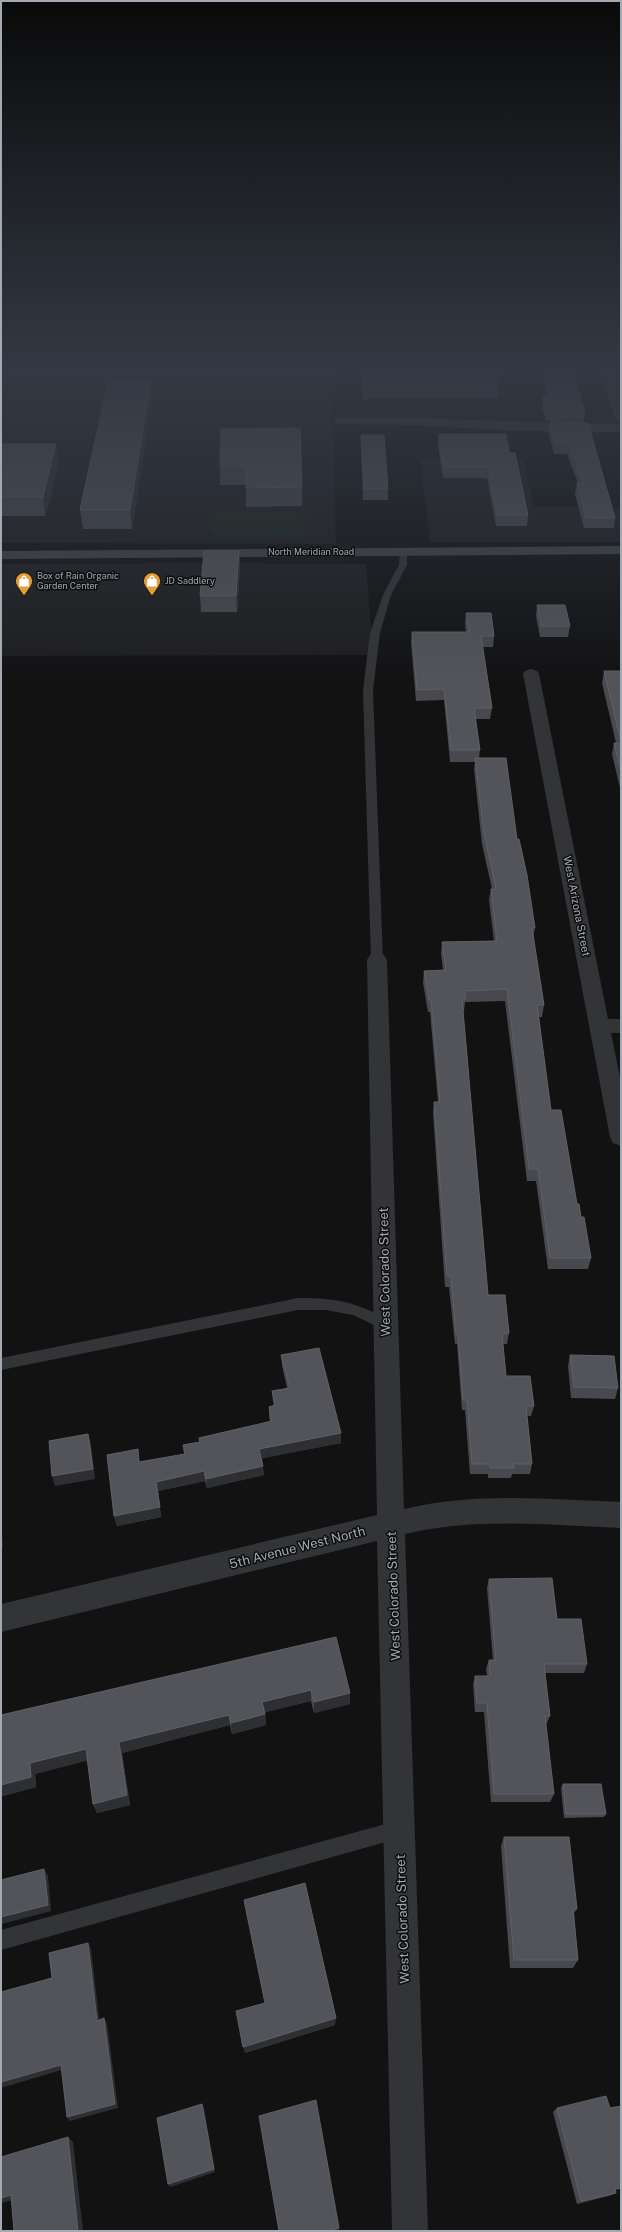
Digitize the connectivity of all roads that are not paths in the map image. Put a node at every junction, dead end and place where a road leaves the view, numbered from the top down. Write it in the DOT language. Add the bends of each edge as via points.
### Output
graph roads {
  1 [pos="621,550"];
  2 [pos="403,552"];
  3 [pos="1,555"];
  4 [pos="531,674"];
  5 [pos="378,960"];
  6 [pos="600,1026"];
  7 [pos="621,1026"];
  8 [pos="621,1137"];
  9 [pos="385,1324"];
  10 [pos="1,1364"];
  11 [pos="621,1515"];
  12 [pos="391,1524"];
  13 [pos="1,1618"];
  14 [pos="400,1829"];
  15 [pos="1,1940"];
  16 [pos="410,2231"];
  1 -- 2 [label="main road, North Meridian Road"];
  2 -- 3 [label="main road, North Meridian Road"];
  2 -- 5 [label="lane" via="403,565 387,595 375,633 368,690"];
  4 -- 6 [label="street, West Arizona Street"];
  5 -- 9 [label="street, West Colorado Street"];
  6 -- 7 [label="street"];
  6 -- 8 [label="street, West Arizona Street"];
  9 -- 10 [label="lane" via="355,1310 326,1304 298,1304"];
  9 -- 12 [label="street, West Colorado Street"];
  11 -- 12 [label="street, 5th Avenue West North" via="491,1510 432,1515"];
  12 -- 13 [label="street, 5th Avenue West North"];
  12 -- 14 [label="street, West Colorado Street"];
  14 -- 15 [label="lane"];
  14 -- 16 [label="street, West Colorado Street"];
}
